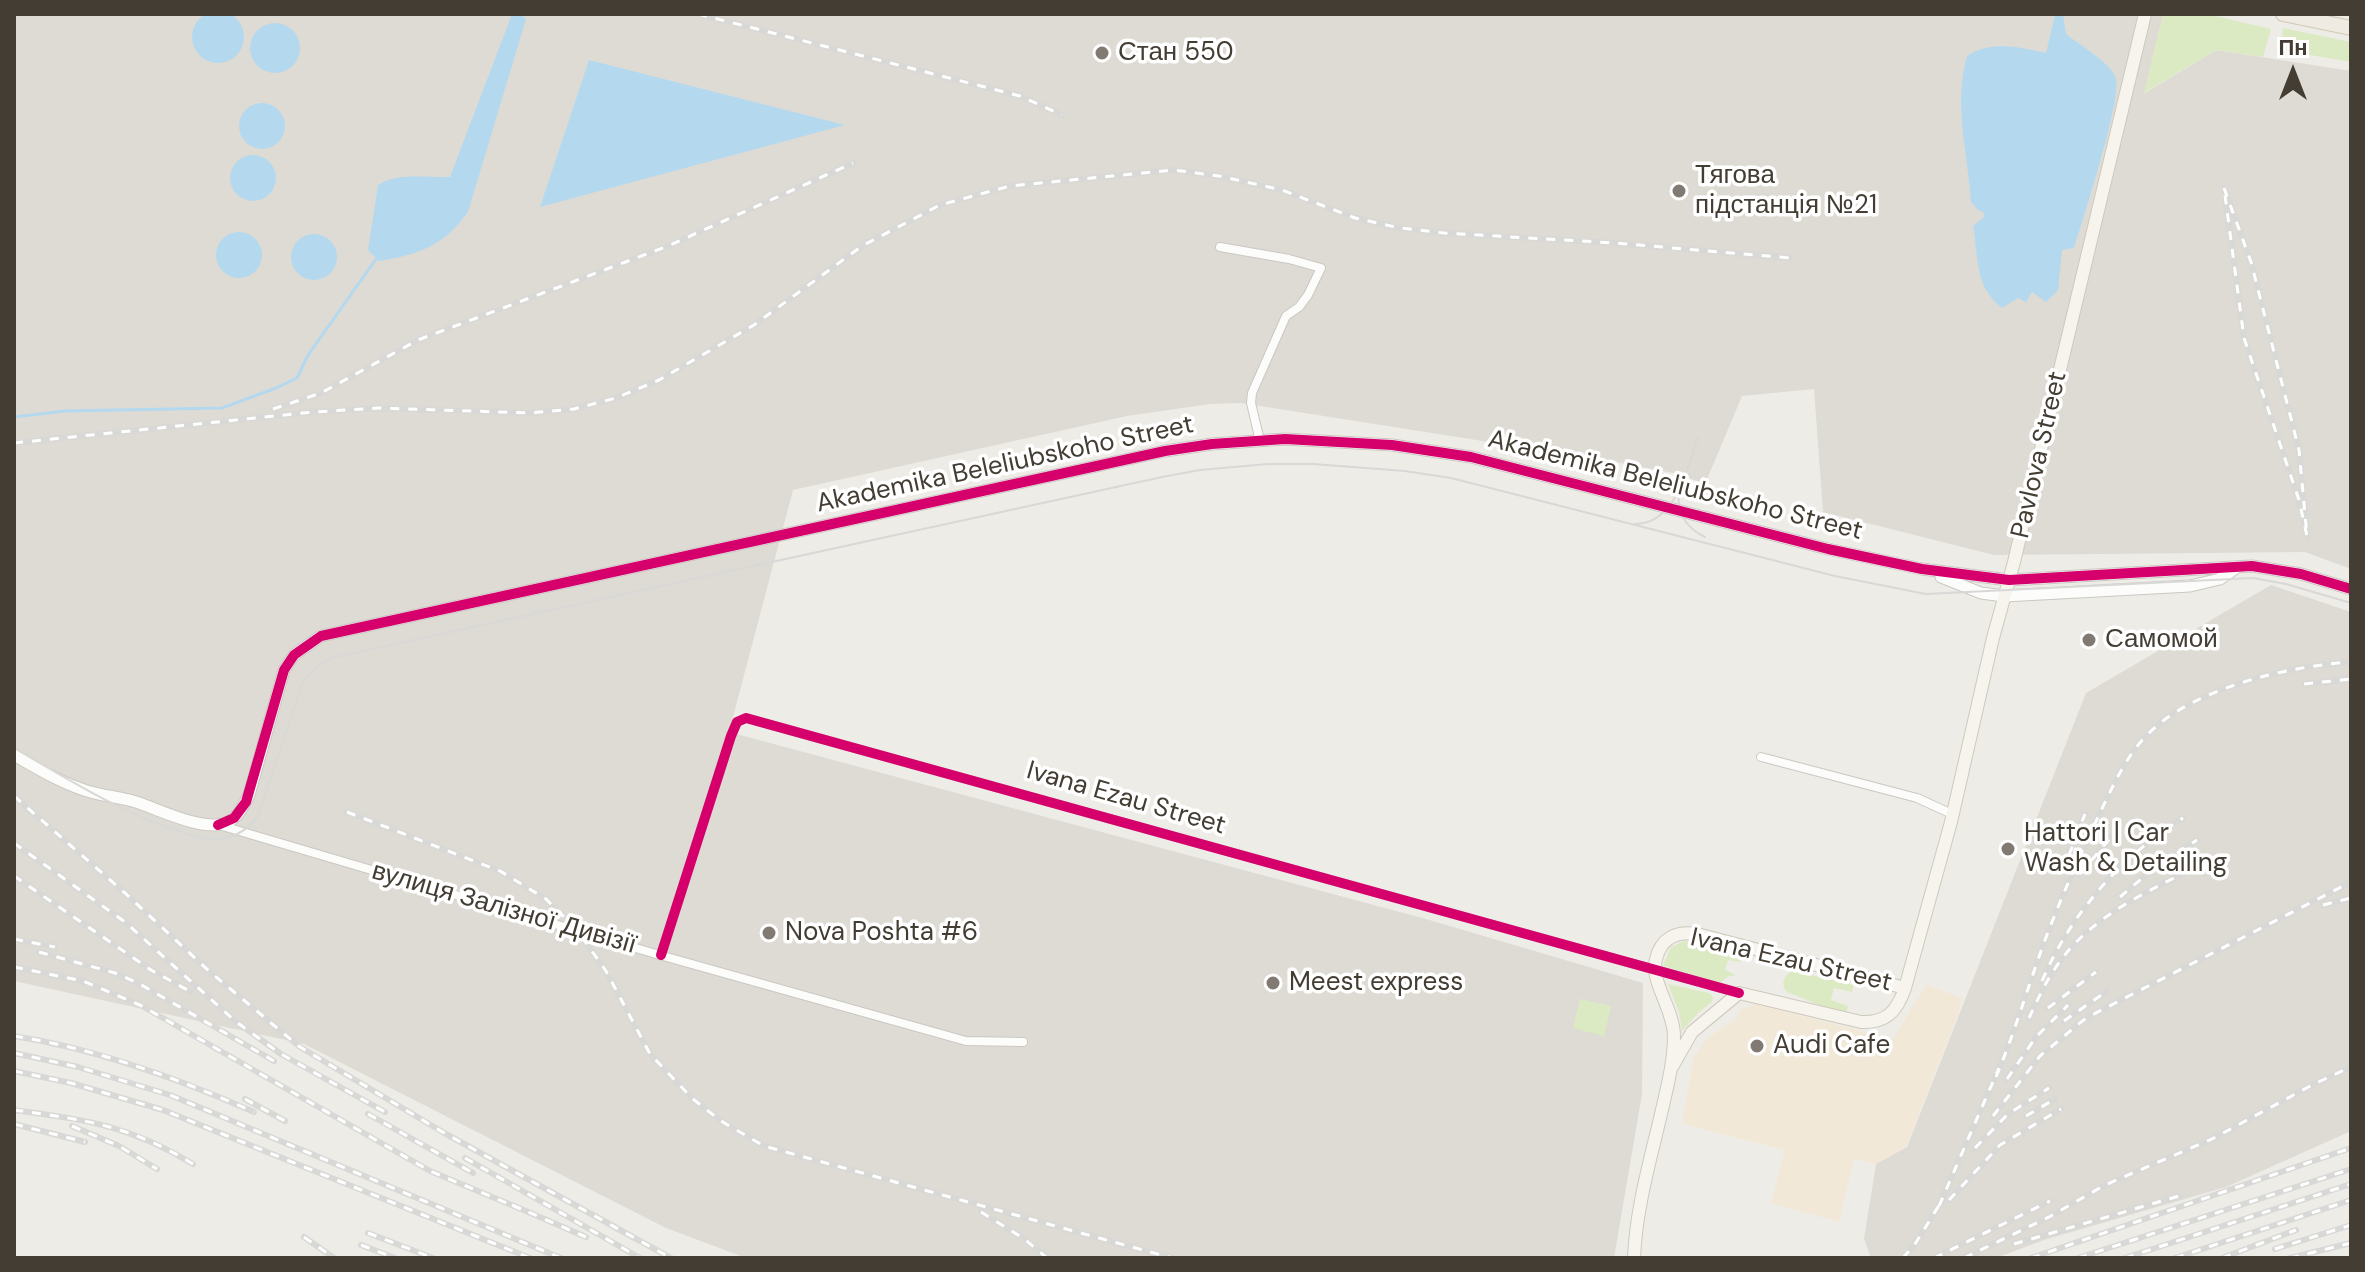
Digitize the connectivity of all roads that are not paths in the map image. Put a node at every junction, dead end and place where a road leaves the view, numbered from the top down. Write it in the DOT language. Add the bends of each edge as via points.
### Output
graph roads {
  1 [pos="2145,14"];
  2 [pos="2283,14"];
  3 [pos="2351,28"];
  4 [pos="1220,247"];
  5 [pos="1260,441"];
  6 [pos="2239,566"];
  7 [pos="1922,569"];
  8 [pos="2009,580"];
  9 [pos="2351,589"];
  10 [pos="2004,596"];
  11 [pos="14,755"];
  12 [pos="1761,757"];
  13 [pos="1952,814"];
  14 [pos="218,825"];
  15 [pos="661,955"];
  16 [pos="1654,970"];
  17 [pos="1905,988"];
  18 [pos="1739,993"];
  19 [pos="1023,1042"];
  20 [pos="1672,1067"];
  21 [pos="1634,1258"];
  1 -- 8 [label="main road, Pavlova Street"];
  2 -- 3 [label="main road"];
  4 -- 5 [label="street" via="1321,268 1308,295 1286,316 1252,393"];
  5 -- 7 [label="street, Akademika Beleliubskoho Street" via="1344,441 1449,453"];
  5 -- 14 [label="street, Akademika Beleliubskoho Street" via="1165,451 321,636 294,655 284,670 249,795 234,818"];
  6 -- 8 [label="street, Akademika Beleliubskoho Street"];
  6 -- 9 [label="street, Akademika Beleliubskoho Street" via="2281,569"];
  6 -- 10 [label="street, Akademika Beleliubskoho Street" via="2220,579 2190,586"];
  7 -- 8 [label="street, Akademika Beleliubskoho Street"];
  7 -- 10 [label="street, Akademika Beleliubskoho Street" via="1981,593"];
  8 -- 10 [label="main road, Pavlova Street"];
  10 -- 13 [label="main road, Pavlova Street"];
  11 -- 14 [label="street" via="87,791"];
  12 -- 13 [label="street" via="1917,798"];
  13 -- 17 [label="main road, Pavlova Street"];
  14 -- 15 [label="street, вулиця Залізної Дивізії"];
  15 -- 16 [label="street, Ivana Ezau Street" via="731,736 737,722 746,718"];
  15 -- 19 [label="street, вулиця Залізної Дивізії" via="966,1041"];
  16 -- 17 [label="main road, Ivana Ezau Street" via="1665,941 1686,933"];
  16 -- 18 [label="street, Ivana Ezau Street"];
  16 -- 20 [label="main road, Ivana Ezau Street" via="1671,1012"];
  17 -- 18 [label="main road, Ivana Ezau Street" via="1891,1016 1871,1023"];
  18 -- 20 [label="main road, Ivana Ezau Street" via="1692,1032"];
  20 -- 21 [label="main road" via="1639,1211"];
}
